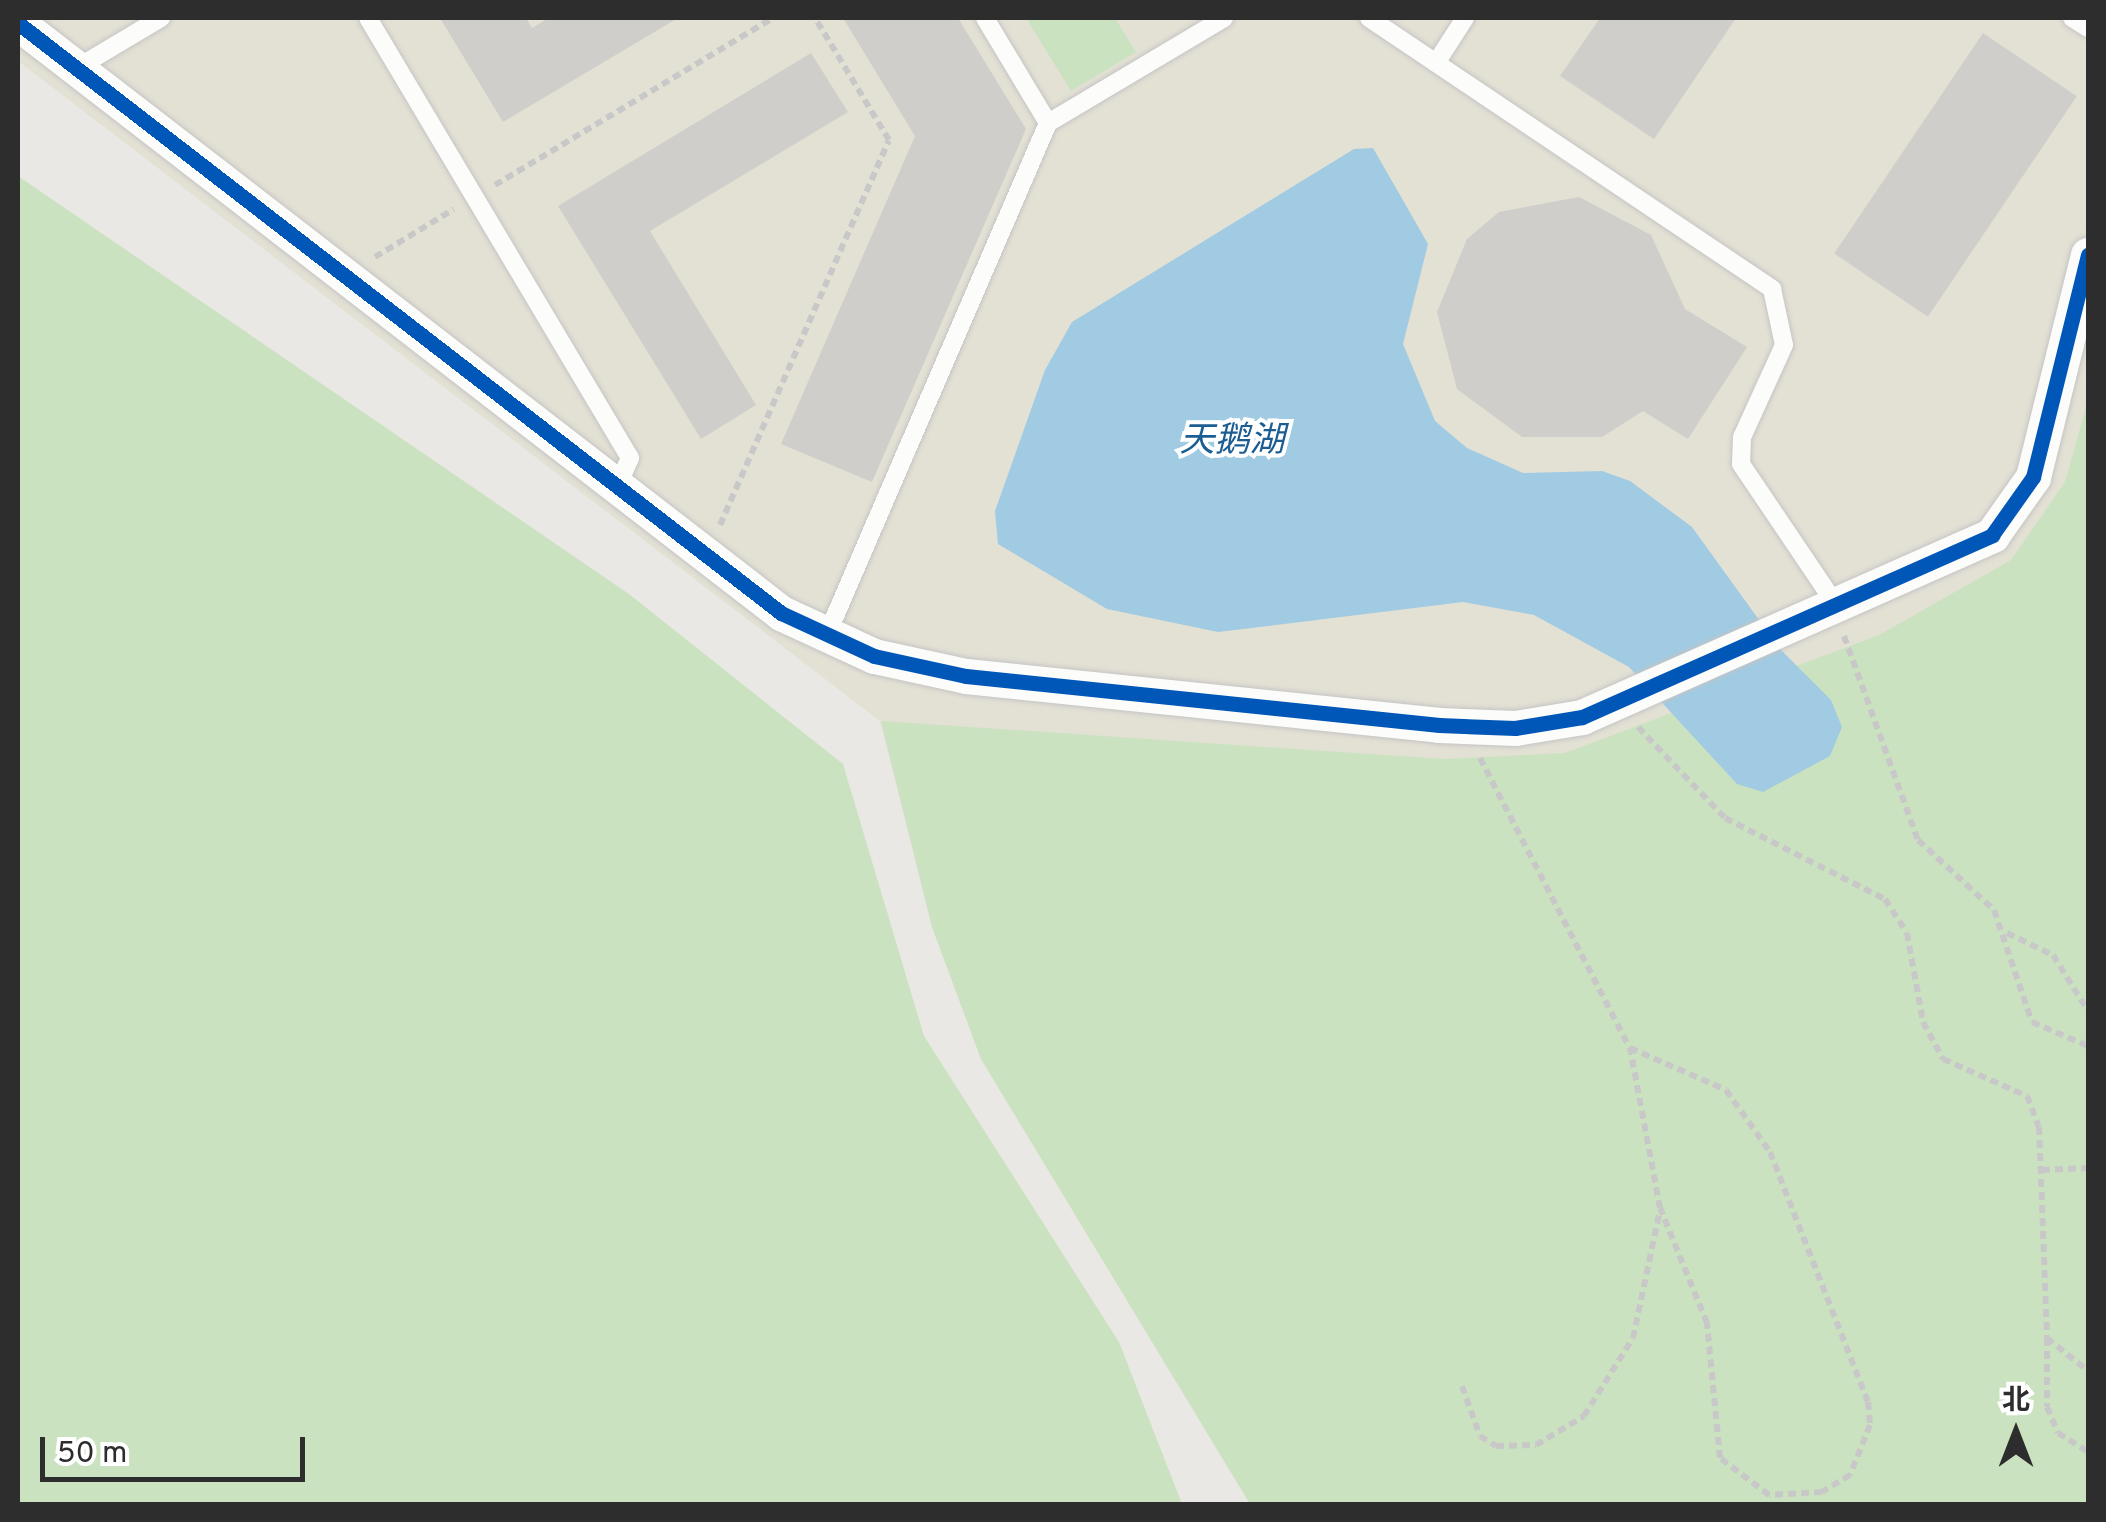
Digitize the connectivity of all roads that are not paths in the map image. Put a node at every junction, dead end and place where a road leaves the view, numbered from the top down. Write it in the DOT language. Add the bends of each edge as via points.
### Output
graph roads {
  1 [pos="161,18"];
  2 [pos="368,18"];
  3 [pos="984,18"];
  4 [pos="1224,18"];
  5 [pos="1369,18"];
  6 [pos="1465,18"];
  7 [pos="2072,18"];
  8 [pos="18,22"];
  9 [pos="2088,28"];
  10 [pos="1436,64"];
  11 [pos="78,68"];
  12 [pos="1048,124"];
  13 [pos="2088,255"];
  14 [pos="615,492"];
  15 [pos="1838,609"];
  16 [pos="826,637"];
  1 -- 11 [label="lane"];
  2 -- 14 [label="lane" via="630,458"];
  3 -- 12 [label="lane"];
  4 -- 12 [label="lane"];
  5 -- 10 [label="lane"];
  6 -- 10 [label="lane"];
  7 -- 9 [label="lane"];
  8 -- 11 [label="street"];
  10 -- 15 [label="lane" via="1772,289 1784,346 1742,437 1741,464"];
  11 -- 14 [label="street"];
  12 -- 16 [label="lane"];
  13 -- 15 [label="street" via="2032,477 2012,513 1965,554"];
  14 -- 16 [label="street" via="705,560"];
  15 -- 16 [label="street" via="1623,702 1550,726 1474,727 966,676"];
}
